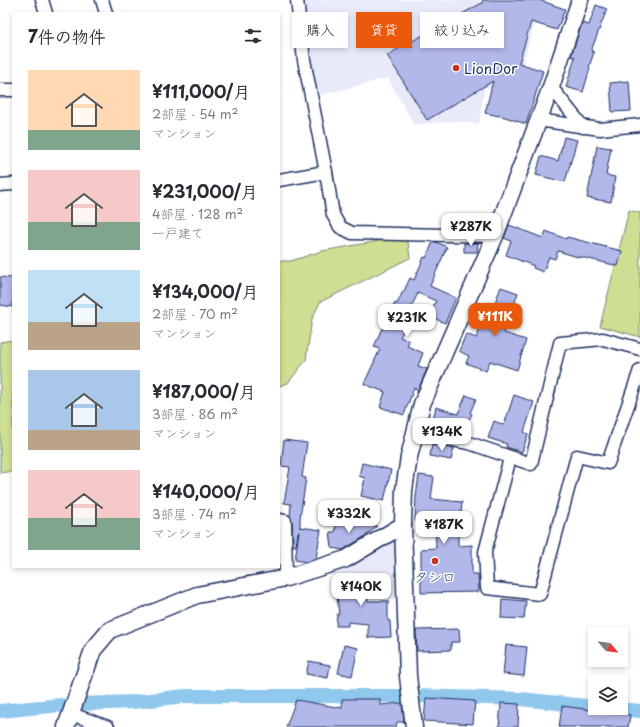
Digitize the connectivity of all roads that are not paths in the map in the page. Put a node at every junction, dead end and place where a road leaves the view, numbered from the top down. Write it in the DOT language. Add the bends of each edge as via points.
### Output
graph roads {
  1 [pos="42,0"];
  2 [pos="102,0"];
  3 [pos="297,0"];
  4 [pos="580,0"];
  5 [pos="46,12"];
  6 [pos="106,12"];
  7 [pos="552,87"];
  8 [pos="0,90"];
  9 [pos="12,90"];
  10 [pos="538,120"];
  11 [pos="640,125"];
  12 [pos="583,127"];
  13 [pos="326,172"];
  14 [pos="280,180"];
  15 [pos="12,184"];
  16 [pos="0,185"];
  17 [pos="495,236"];
  18 [pos="640,349"];
  19 [pos="640,370"];
  20 [pos="414,433"];
  21 [pos="510,458"];
  22 [pos="280,520"];
  23 [pos="403,525"];
  24 [pos="286,578"];
  25 [pos="68,720"];
  26 [pos="108,727"];
  27 [pos="414,727"];
  1 -- 5 [label="street"];
  2 -- 6 [label="street"];
  3 -- 13 [label="street" via="304,60"];
  4 -- 7 [label="main road"];
  7 -- 10 [label="main road"];
  7 -- 12 [label="street"];
  8 -- 9 [label="street"];
  10 -- 12 [label="street"];
  10 -- 17 [label="main road"];
  11 -- 12 [label="street" via="600,129"];
  13 -- 14 [label="street"];
  13 -- 17 [label="street" via="333,215 340,227 352,233"];
  15 -- 16 [label="street"];
  17 -- 20 [label="main road" via="422,404"];
  18 -- 21 [label="street" via="603,339 560,343 530,464"];
  19 -- 21 [label="street" via="608,463 577,456 540,594 487,588 485,552"];
  20 -- 21 [label="street" via="469,443"];
  20 -- 23 [label="main road" via="404,490"];
  22 -- 24 [label="street" via="285,521"];
  23 -- 24 [label="main road" via="346,559"];
  23 -- 27 [label="main road" via="408,676"];
  24 -- 25 [label="main road" via="197,595 110,630 93,650"];
  25 -- 26 [label="street"];
}
